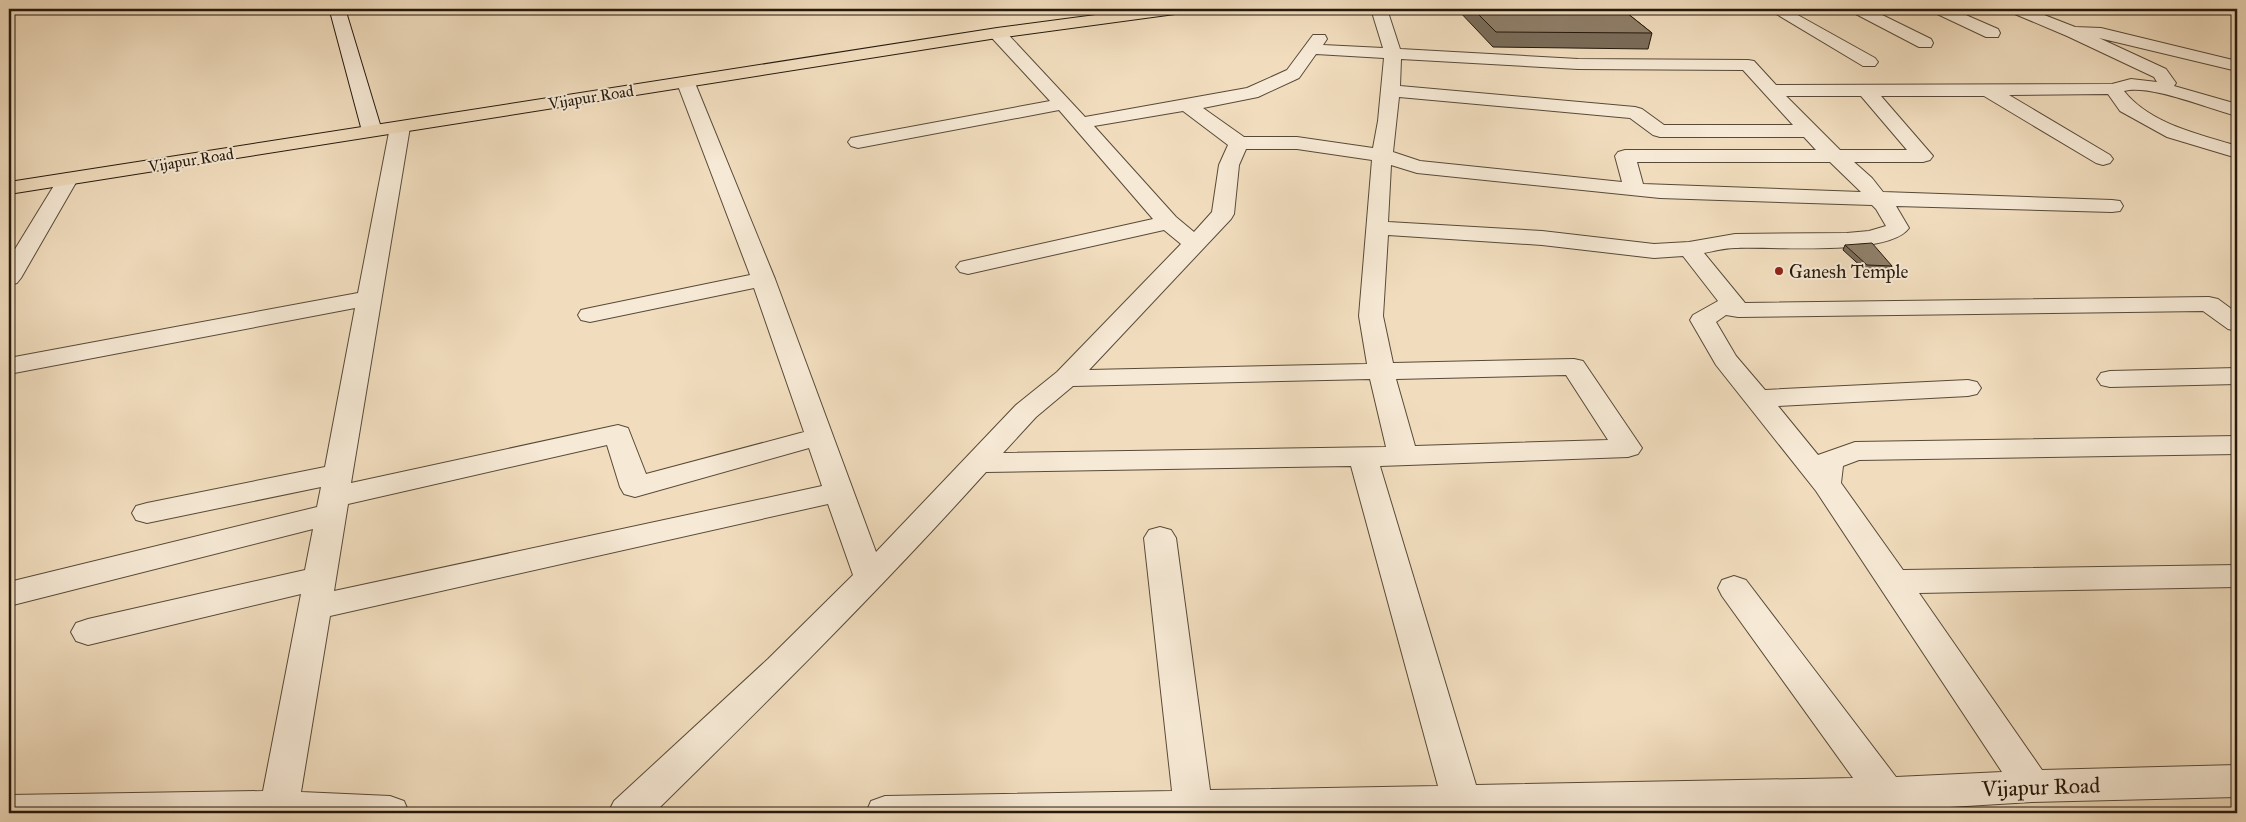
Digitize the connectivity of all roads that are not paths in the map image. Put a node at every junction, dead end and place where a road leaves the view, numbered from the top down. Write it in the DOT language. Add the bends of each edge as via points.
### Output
graph roads {
  1 [pos="335,9"];
  2 [pos="1108,9"];
  3 [pos="1174,9"];
  4 [pos="1379,9"];
  5 [pos="1776,9"];
  6 [pos="1858,9"];
  7 [pos="1940,9"];
  8 [pos="2016,9"];
  9 [pos="2073,32"];
  10 [pos="997,33"];
  11 [pos="1992,33"];
  12 [pos="1925,43"];
  13 [pos="1393,54"];
  14 [pos="1869,62"];
  15 [pos="2237,66"];
  16 [pos="686,82"];
  17 [pos="2161,88"];
  18 [pos="1772,90"];
  19 [pos="1866,90"];
  20 [pos="2113,90"];
  21 [pos="1989,91"];
  22 [pos="1390,92"];
  23 [pos="1063,104"];
  24 [pos="1187,105"];
  25 [pos="2237,110"];
  26 [pos="1081,122"];
  27 [pos="370,127"];
  28 [pos="400,127"];
  29 [pos="1810,131"];
  30 [pos="858,142"];
  31 [pos="1239,144"];
  32 [pos="2237,152"];
  33 [pos="1382,155"];
  34 [pos="1835,156"];
  35 [pos="2103,159"];
  36 [pos="9,179"];
  37 [pos="68,179"];
  38 [pos="9,188"];
  39 [pos="1634,189"];
  40 [pos="1876,198"];
  41 [pos="2112,206"];
  42 [pos="1168,222"];
  43 [pos="1377,228"];
  44 [pos="1194,244"];
  45 [pos="1689,249"];
  46 [pos="968,267"];
  47 [pos="9,278"];
  48 [pos="763,279"];
  49 [pos="371,298"];
  50 [pos="1738,310"];
  51 [pos="590,315"];
  52 [pos="2237,324"];
  53 [pos="9,366"];
  54 [pos="1381,372"];
  55 [pos="2237,376"];
  56 [pos="1066,378"];
  57 [pos="2110,379"];
  58 [pos="1968,388"];
  59 [pos="1756,399"];
  60 [pos="821,436"];
  61 [pos="2237,445"];
  62 [pos="1403,456"];
  63 [pos="1363,457"];
  64 [pos="979,463"];
  65 [pos="1826,484"];
  66 [pos="838,492"];
  67 [pos="335,495"];
  68 [pos="147,513"];
  69 [pos="1160,538"];
  70 [pos="2237,576"];
  71 [pos="870,578"];
  72 [pos="1894,582"];
  73 [pos="1734,588"];
  74 [pos="317,592"];
  75 [pos="9,594"];
  76 [pos="88,632"];
  77 [pos="2237,782"];
  78 [pos="2032,786"];
  79 [pos="1893,804"];
  80 [pos="278,807"];
  81 [pos="1463,808"];
  82 [pos="1194,810"];
  83 [pos="9,812"];
  84 [pos="1030,812"];
  85 [pos="390,813"];
  86 [pos="628,813"];
  87 [pos="886,813"];
  1 -- 27 [label="street"];
  2 -- 27 [label="main road, Vijapur Road"];
  3 -- 10 [label="main road, Vijapur Road"];
  4 -- 13 [label="street"];
  5 -- 14 [label="street"];
  6 -- 12 [label="street"];
  7 -- 11 [label="street"];
  8 -- 9 [label="street"];
  9 -- 15 [label="street" via="2101,32"];
  9 -- 17 [label="street" via="2160,73 2167,82"];
  10 -- 16 [label="main road, Vijapur Road"];
  10 -- 23 [label="street"];
  13 -- 18 [label="street" via="1578,64 1748,65"];
  13 -- 22 [label="street"];
  13 -- 24 [label="street" via="1315,44 1293,74 1252,93"];
  16 -- 28 [label="main road, Vijapur Road"];
  16 -- 48 [label="street"];
  17 -- 20 [label="street" via="2131,84"];
  17 -- 25 [label="street"];
  18 -- 19 [label="street"];
  18 -- 29 [label="street"];
  19 -- 21 [label="street"];
  19 -- 34 [label="street" via="1923,156"];
  20 -- 21 [label="street"];
  20 -- 32 [label="street" via="2127,107 2174,133"];
  21 -- 35 [label="street"];
  22 -- 29 [label="street" via="1635,113 1660,131"];
  22 -- 33 [label="street"];
  23 -- 26 [label="street"];
  23 -- 30 [label="street"];
  24 -- 26 [label="street"];
  24 -- 31 [label="street"];
  26 -- 42 [label="street"];
  27 -- 28 [label="main road, Vijapur Road"];
  27 -- 36 [label="main road, Vijapur Road"];
  27 -- 37 [label="main road, Vijapur Road"];
  28 -- 49 [label="street"];
  29 -- 34 [label="street"];
  31 -- 33 [label="street" via="1297,142"];
  31 -- 44 [label="street" via="1229,166 1223,214"];
  33 -- 39 [label="street" via="1417,167"];
  33 -- 43 [label="street"];
  34 -- 39 [label="street" via="1625,156"];
  34 -- 40 [label="street" via="1865,182"];
  37 -- 38 [label="main road, Vijapur Road"];
  37 -- 47 [label="street"];
  39 -- 40 [label="street"];
  40 -- 41 [label="street"];
  40 -- 45 [label="street" via="1886,205 1898,228 1892,234 1868,238 1734,241"];
  42 -- 44 [label="street"];
  42 -- 46 [label="street"];
  43 -- 45 [label="street" via="1542,238 1654,251"];
  43 -- 54 [label="street" via="1371,316"];
  44 -- 56 [label="street"];
  45 -- 50 [label="street"];
  48 -- 51 [label="street"];
  48 -- 60 [label="street"];
  49 -- 53 [label="street"];
  49 -- 67 [label="street"];
  50 -- 52 [label="street" via="2209,304"];
  50 -- 59 [label="street" via="1722,307 1702,320 1725,359"];
  54 -- 56 [label="street"];
  54 -- 62 [label="street"];
  54 -- 62 [label="street" via="1574,367 1628,448"];
  55 -- 57 [label="street"];
  56 -- 64 [label="street" via="1026,411"];
  58 -- 59 [label="street"];
  59 -- 65 [label="street"];
  60 -- 66 [label="street"];
  60 -- 67 [label="street" via="635,487 618,434"];
  61 -- 65 [label="street" via="1855,450 1828,461"];
  62 -- 63 [label="street"];
  63 -- 64 [label="street"];
  63 -- 81 [label="street"];
  64 -- 71 [label="street"];
  65 -- 72 [label="street"];
  66 -- 71 [label="street"];
  66 -- 74 [label="street"];
  67 -- 68 [label="street"];
  67 -- 74 [label="street"];
  67 -- 75 [label="street"];
  69 -- 82 [label="street"];
  70 -- 72 [label="street"];
  71 -- 86 [label="street"];
  72 -- 78 [label="street"];
  73 -- 79 [label="street"];
  74 -- 76 [label="street"];
  74 -- 80 [label="street"];
  77 -- 78 [label="street, Vijapur Road"];
  78 -- 79 [label="street, Vijapur Road"];
  79 -- 81 [label="street, Vijapur Road"];
  80 -- 83 [label="street"];
  80 -- 85 [label="street"];
  81 -- 82 [label="street, Vijapur Road"];
  82 -- 84 [label="street, Vijapur Road"];
  84 -- 87 [label="street, Vijapur Road"];
}
